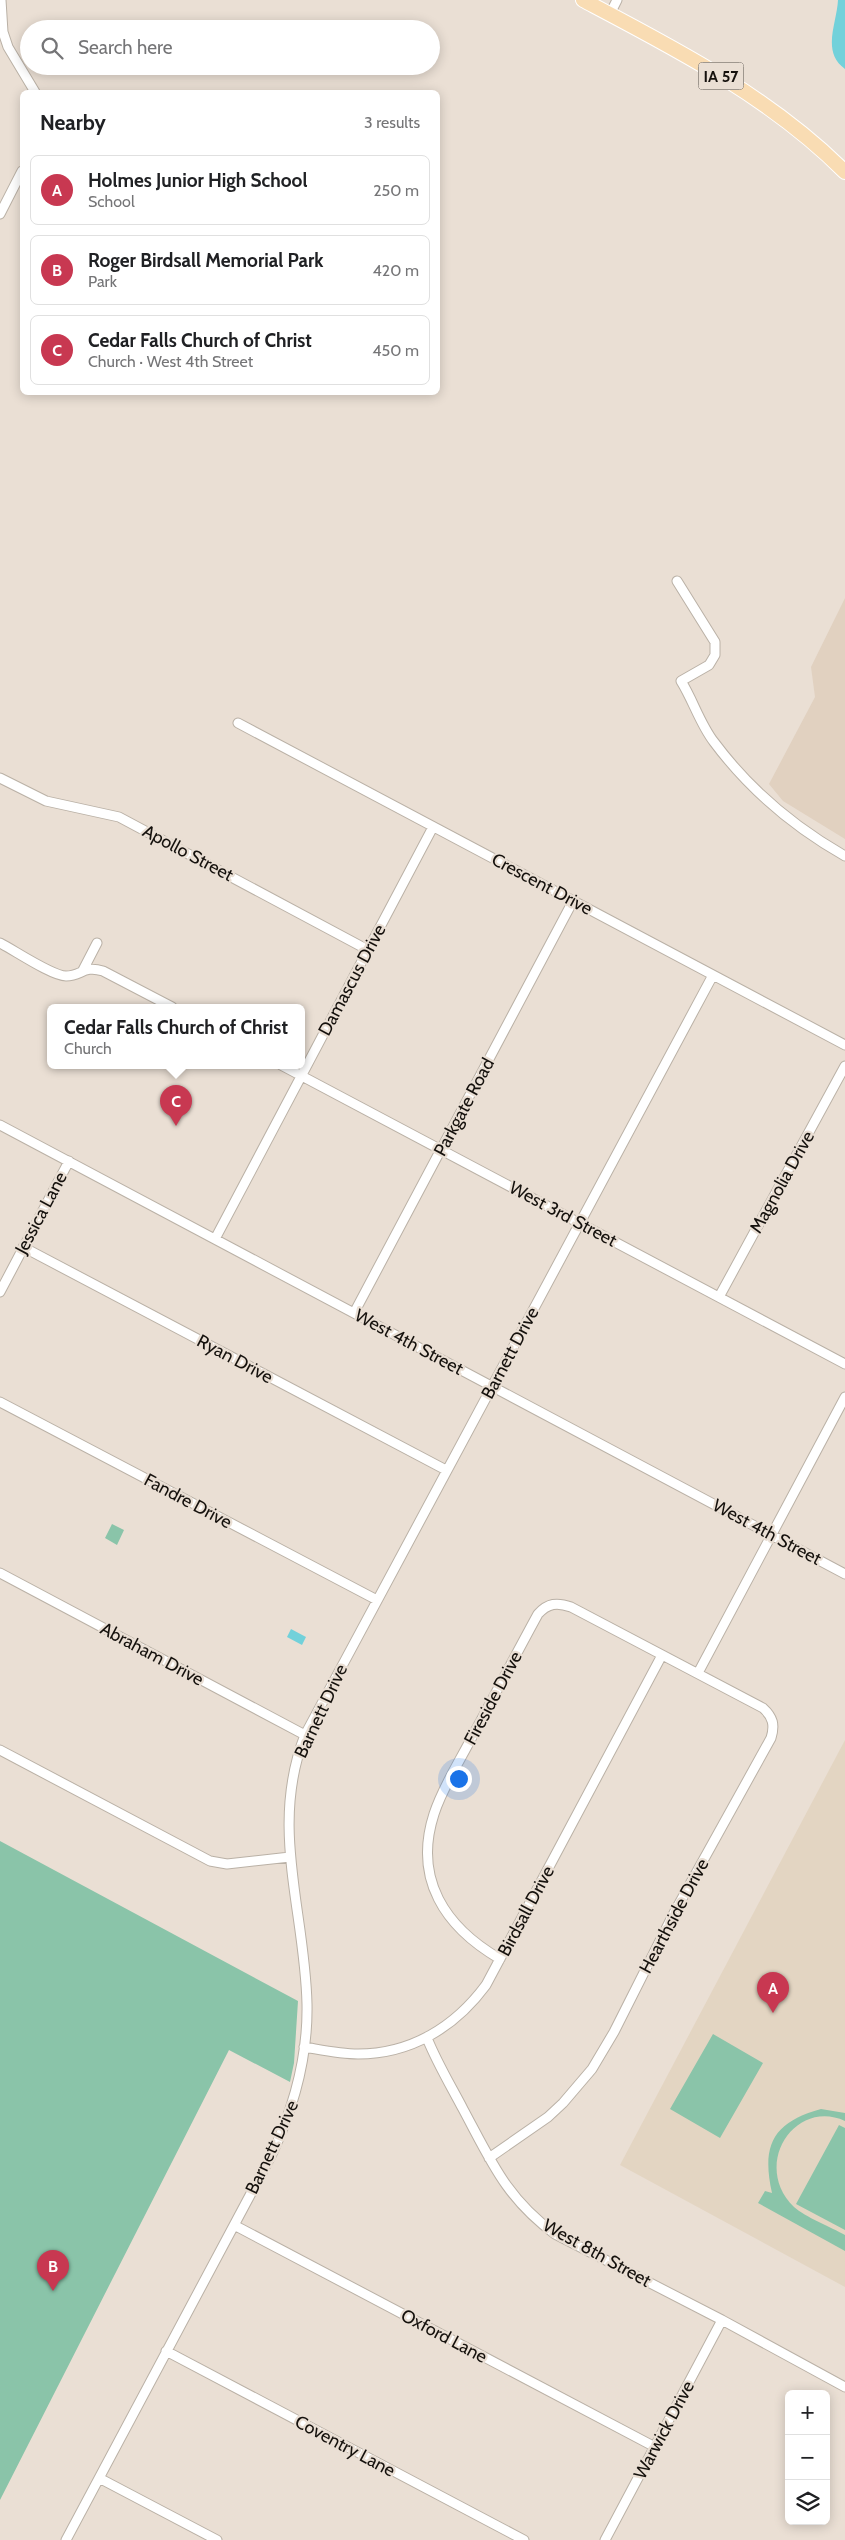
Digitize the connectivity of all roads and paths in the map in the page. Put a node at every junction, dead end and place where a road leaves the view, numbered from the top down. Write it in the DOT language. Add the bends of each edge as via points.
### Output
graph roads {
  1 [pos="1,0"];
  2 [pos="583,0"];
  3 [pos="617,0"];
  4 [pos="610,14"];
  5 [pos="20,67"];
  6 [pos="25,75"];
  7 [pos="34,90"];
  8 [pos="845,172"];
  9 [pos="20,175"];
  10 [pos="0,214"];
  11 [pos="677,581"];
  12 [pos="238,723"];
  13 [pos="0,778"];
  14 [pos="433,827"];
  15 [pos="845,856"];
  16 [pos="573,901"];
  17 [pos="0,943"];
  18 [pos="97,943"];
  19 [pos="368,950"];
  20 [pos="83,970"];
  21 [pos="712,975"];
  22 [pos="166,1004"];
  23 [pos="845,1045"];
  24 [pos="845,1066"];
  25 [pos="305,1068"];
  26 [pos="288,1069"];
  27 [pos="305,1069"];
  28 [pos="301,1076"];
  29 [pos="0,1125"];
  30 [pos="441,1150"];
  31 [pos="69,1161"];
  32 [pos="579,1223"];
  33 [pos="215,1239"];
  34 [pos="24,1247"];
  35 [pos="0,1292"];
  36 [pos="719,1298"];
  37 [pos="354,1312"];
  38 [pos="845,1364"];
  39 [pos="492,1386"];
  40 [pos="845,1397"];
  41 [pos="0,1402"];
  42 [pos="446,1470"];
  43 [pos="771,1535"];
  44 [pos="0,1573"];
  45 [pos="845,1574"];
  46 [pos="377,1600"];
  47 [pos="662,1654"];
  48 [pos="698,1673"];
  49 [pos="305,1735"];
  50 [pos="0,1750"];
  51 [pos="290,1857"];
  52 [pos="500,1959"];
  53 [pos="427,2038"];
  54 [pos="304,2047"];
  55 [pos="489,2158"];
  56 [pos="234,2224"];
  57 [pos="722,2320"];
  58 [pos="166,2351"];
  59 [pos="845,2387"];
  60 [pos="655,2447"];
  61 [pos="100,2478"];
  62 [pos="66,2540"];
  63 [pos="217,2540"];
  64 [pos="524,2540"];
  65 [pos="605,2540"];
  1 -- 5 [label="street" via="2,24 8,47"];
  2 -- 4 [label="main road, IA 57"];
  3 -- 4 [label="street"];
  4 -- 8 [label="main road, IA 57" via="750,94 814,142"];
  6 -- 7 [label="street"];
  9 -- 10 [label="street"];
  11 -- 15 [label="street" via="715,642 715,655 709,665 681,681 712,740 751,786 784,816"];
  12 -- 14 [label="street, Crescent Drive"];
  13 -- 19 [label="street, Apollo Street" via="46,801 119,817"];
  14 -- 16 [label="street, Crescent Drive"];
  14 -- 19 [label="street, Damascus Drive"];
  16 -- 21 [label="street, Crescent Drive"];
  16 -- 30 [label="street, Parkgate Road"];
  17 -- 20 [label="street" via="55,973 66,976"];
  18 -- 20 [label="street"];
  19 -- 25 [label="street, Damascus Drive"];
  20 -- 22 [label="street" via="103,971"];
  21 -- 23 [label="street, Crescent Drive"];
  21 -- 32 [label="street, Barnett Drive"];
  24 -- 36 [label="street, Magnolia Drive"];
  26 -- 28 [label="street, West 3rd Street"];
  27 -- 28 [label="street, Damascus Drive"];
  28 -- 30 [label="street, West 3rd Street"];
  28 -- 33 [label="street, Damascus Drive"];
  29 -- 31 [label="street, West 4th Street"];
  30 -- 32 [label="street, West 3rd Street"];
  30 -- 37 [label="street, Parkgate Road"];
  31 -- 33 [label="street, West 4th Street"];
  31 -- 34 [label="street, Jessica Lane"];
  32 -- 36 [label="street, West 3rd Street"];
  32 -- 39 [label="street, Barnett Drive"];
  33 -- 37 [label="street, West 4th Street"];
  34 -- 35 [label="street, Jessica Lane"];
  34 -- 42 [label="street, Ryan Drive"];
  36 -- 38 [label="street, West 3rd Street"];
  37 -- 39 [label="street, West 4th Street"];
  39 -- 42 [label="street, Barnett Drive"];
  39 -- 43 [label="street, West 4th Street"];
  40 -- 43 [label="street"];
  41 -- 46 [label="street, Fandre Drive"];
  42 -- 46 [label="street, Barnett Drive"];
  43 -- 45 [label="street, West 4th Street"];
  43 -- 48 [label="street"];
  44 -- 49 [label="street, Abraham Drive"];
  46 -- 49 [label="street, Barnett Drive"];
  47 -- 48 [label="street, Fireside Drive"];
  47 -- 52 [label="street, Birdsall Drive"];
  47 -- 52 [label="street, Fireside Drive" via="564,1604 551,1604 538,1614 440,1798 428,1841 432,1884 445,1910 464,1934"];
  48 -- 55 [label="street, Hearthside Drive" via="763,1708 774,1727 771,1738 592,2068 548,2117"];
  49 -- 51 [label="street, Barnett Drive" via="289,1797 287,1835"];
  50 -- 51 [label="street" via="210,1861 227,1864"];
  51 -- 54 [label="street, Barnett Drive" via="307,2004"];
  52 -- 53 [label="street, Birdsall Drive" via="486,1985 466,2009"];
  53 -- 54 [label="street, Birdsall Drive" via="402,2048 374,2053 340,2053"];
  53 -- 55 [label="street, West 8th Street"];
  54 -- 56 [label="street, Barnett Drive" via="297,2092 282,2133"];
  55 -- 57 [label="street, West 8th Street" via="516,2200 555,2234"];
  56 -- 58 [label="street, Barnett Drive"];
  56 -- 60 [label="street, Oxford Lane"];
  57 -- 59 [label="street, West 8th Street"];
  57 -- 60 [label="street, Warwick Drive"];
  58 -- 61 [label="street, Barnett Drive"];
  58 -- 64 [label="street, Coventry Lane"];
  60 -- 65 [label="street, Warwick Drive"];
  61 -- 62 [label="street, Barnett Drive"];
  61 -- 63 [label="street"];
}
